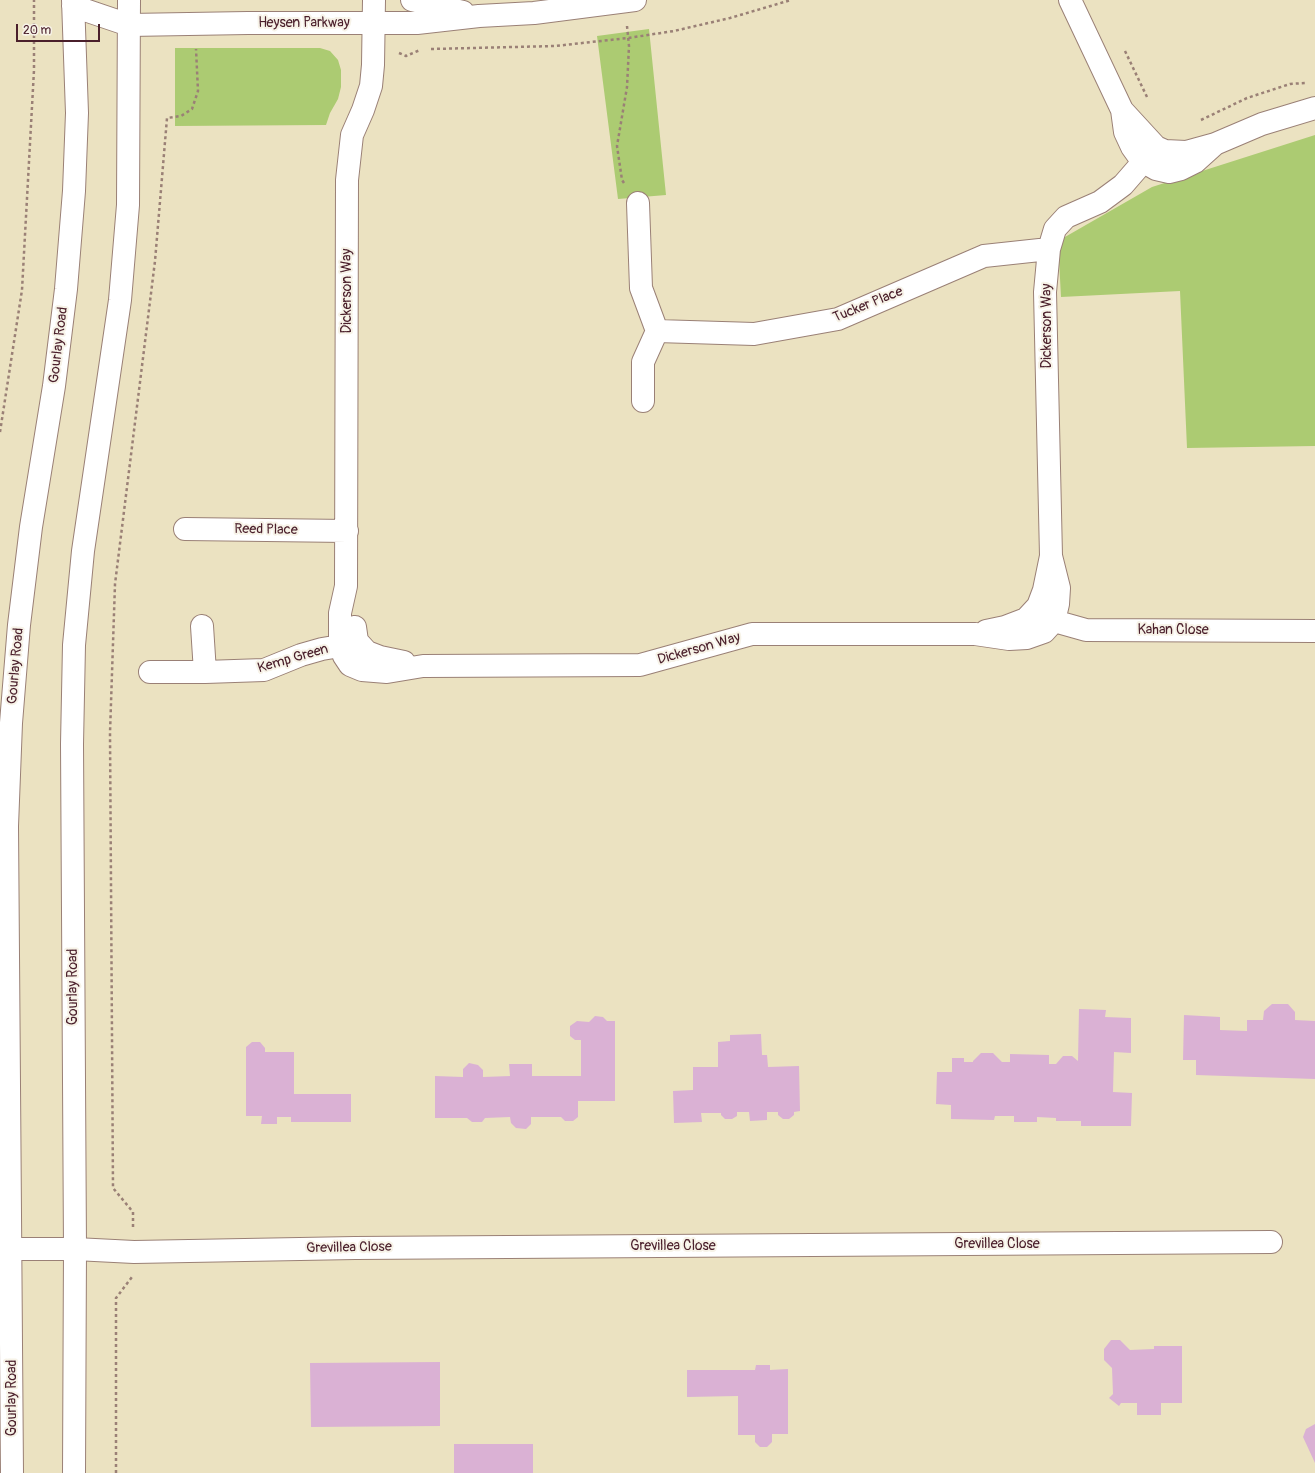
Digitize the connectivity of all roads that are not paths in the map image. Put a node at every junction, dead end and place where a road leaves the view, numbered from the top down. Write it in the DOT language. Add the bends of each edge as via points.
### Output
graph roads {
  1 [pos="102,0"];
  2 [pos="129,0"];
  3 [pos="374,0"];
  4 [pos="412,0"];
  5 [pos="1070,0"];
  6 [pos="630,1"];
  7 [pos="73,3"];
  8 [pos="534,7"];
  9 [pos="479,16"];
  10 [pos="374,23"];
  11 [pos="129,25"];
  12 [pos="1315,108"];
  13 [pos="1149,154"];
  14 [pos="638,203"];
  15 [pos="1049,249"];
  16 [pos="657,332"];
  17 [pos="643,401"];
  18 [pos="185,529"];
  19 [pos="347,531"];
  20 [pos="1051,556"];
  21 [pos="1038,606"];
  22 [pos="1054,621"];
  23 [pos="202,626"];
  24 [pos="1315,631"];
  25 [pos="975,634"];
  26 [pos="348,643"];
  27 [pos="150,672"];
  28 [pos="205,672"];
  29 [pos="1271,1242"];
  30 [pos="11,1248"];
  31 [pos="75,1249"];
  32 [pos="12,1473"];
  33 [pos="74,1473"];
  1 -- 7 [label="street"];
  2 -- 11 [label="street, Gourlay Road"];
  3 -- 10 [label="street, Dickerson Way"];
  4 -- 9 [label="street, Heysen Parkway"];
  5 -- 13 [label="street" via="1122,110"];
  6 -- 8 [label="street, Heysen Parkway"];
  7 -- 11 [label="street"];
  7 -- 30 [label="street, Gourlay Road" via="77,113 67,274 54,386 31,527 11,723 8,826"];
  8 -- 9 [label="street, Heysen Parkway"];
  9 -- 10 [label="street, Heysen Parkway" via="417,23"];
  10 -- 11 [label="street, Heysen Parkway"];
  10 -- 19 [label="street, Dickerson Way" via="371,86 352,135 348,180"];
  11 -- 31 [label="street, Gourlay Road" via="128,205 120,300 83,551 74,645 72,744"];
  12 -- 13 [label="street" via="1262,124 1216,144 1186,152"];
  13 -- 15 [label="street, Dickerson Way" via="1123,185 1100,202 1066,217 1055,229"];
  14 -- 16 [label="street" via="641,288"];
  15 -- 16 [label="street, Tucker Place" via="984,256 838,319 754,334"];
  15 -- 20 [label="street, Dickerson Way" via="1045,292"];
  16 -- 17 [label="street" via="643,362"];
  18 -- 19 [label="street, Reed Place"];
  19 -- 26 [label="street, Dickerson Way"];
  20 -- 21 [label="street, Dickerson Way"];
  20 -- 22 [label="street, Dickerson Way" via="1059,588"];
  21 -- 22 [label="street, Kahan Close"];
  21 -- 25 [label="street, Dickerson Way" via="1026,620"];
  22 -- 24 [label="street, Kahan Close" via="1086,630"];
  22 -- 25 [label="street, Dickerson Way" via="1044,632 1027,638 1009,639"];
  23 -- 28 [label="street"];
  25 -- 26 [label="street, Dickerson Way" via="752,634 640,666 423,666 380,658"];
  26 -- 28 [label="street, Kemp Green" via="301,655 264,670"];
  27 -- 28 [label="street, Kemp Green"];
  29 -- 31 [label="street, Grevillea Close" via="134,1252"];
  30 -- 31 [label="street, Grevillea Close"];
  30 -- 32 [label="street, Gourlay Road"];
  31 -- 33 [label="street, Gourlay Road"];
}
